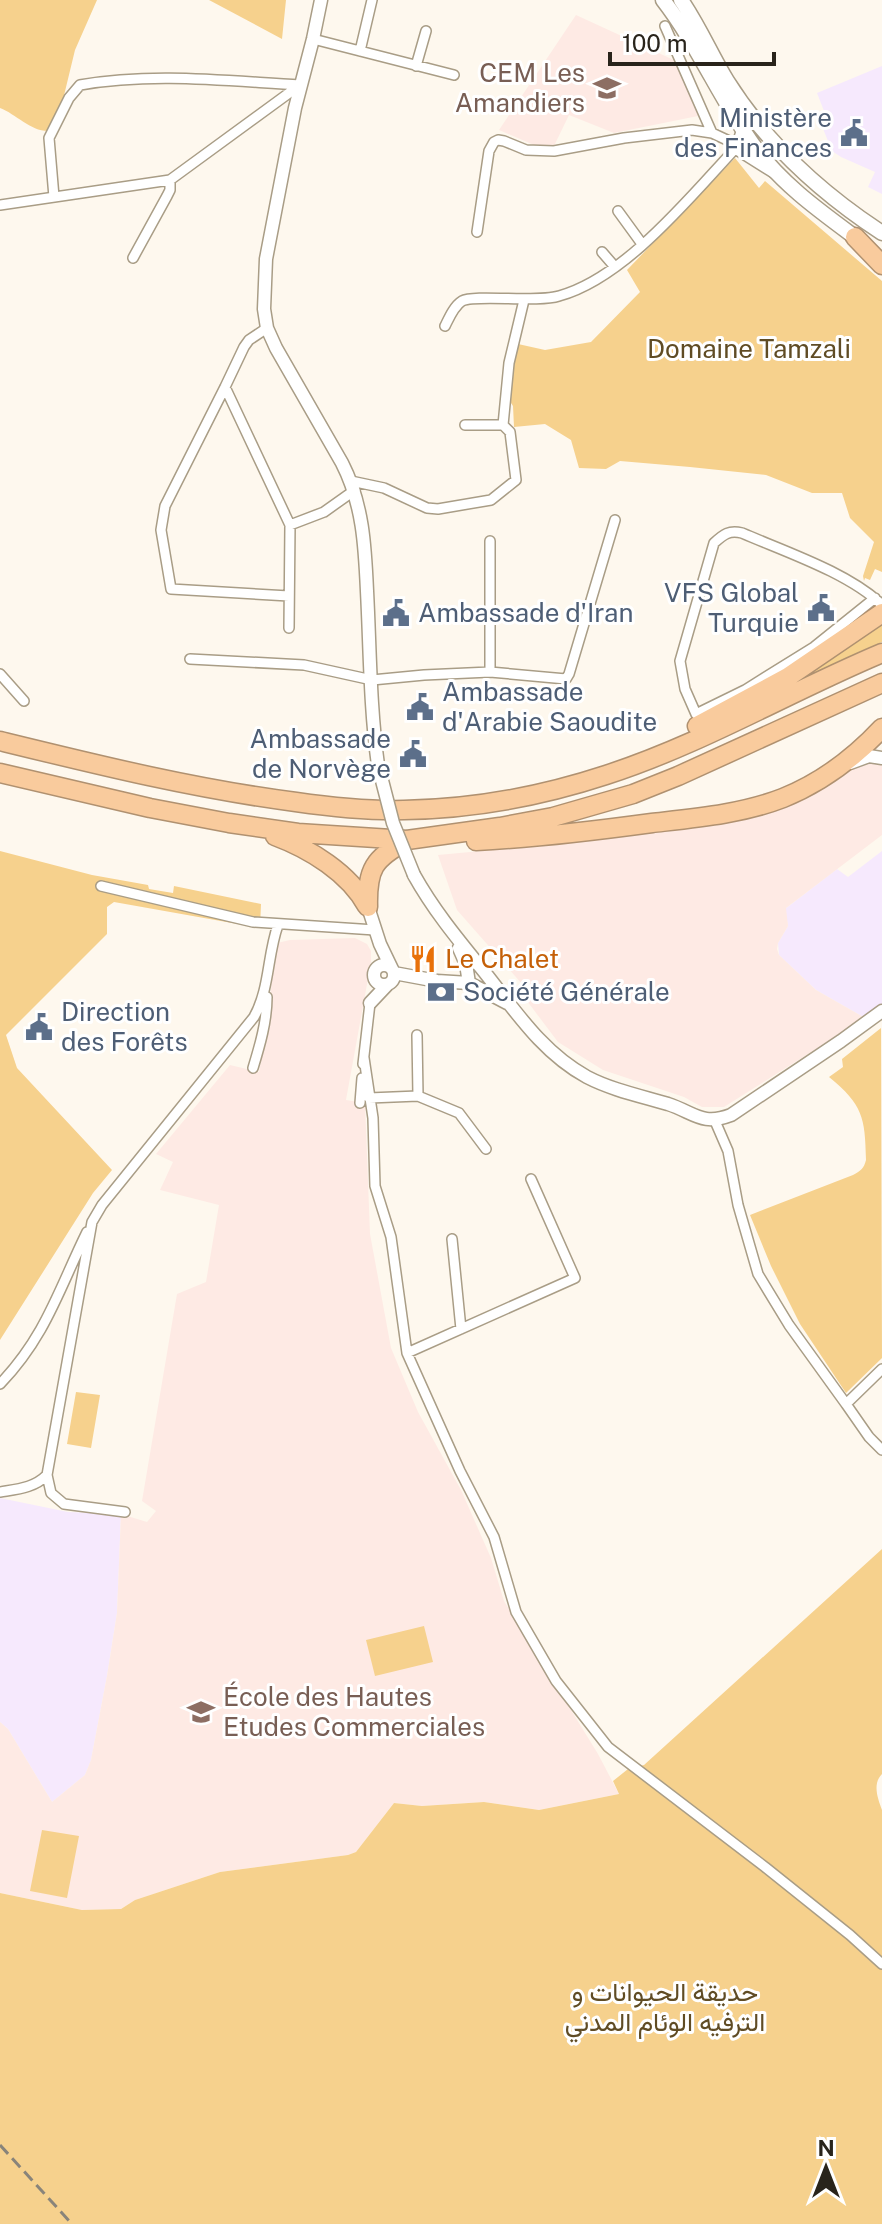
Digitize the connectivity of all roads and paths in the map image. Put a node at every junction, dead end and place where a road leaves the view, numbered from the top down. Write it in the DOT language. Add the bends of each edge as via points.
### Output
graph roads {
  1 [pos="321,0"];
  2 [pos="372,0"];
  3 [pos="663,0"];
  4 [pos="681,0"];
  5 [pos="665,26"];
  6 [pos="426,31"];
  7 [pos="313,39"];
  8 [pos="360,51"];
  9 [pos="416,66"];
  10 [pos="454,75"];
  11 [pos="300,85"];
  12 [pos="742,129"];
  13 [pos="712,133"];
  14 [pos="735,149"];
  15 [pos="782,178"];
  16 [pos="170,180"];
  17 [pos="54,197"];
  18 [pos="0,205"];
  19 [pos="618,211"];
  20 [pos="861,230"];
  21 [pos="882,231"];
  22 [pos="477,232"];
  23 [pos="642,244"];
  24 [pos="602,252"];
  25 [pos="882,256"];
  26 [pos="133,258"];
  27 [pos="882,265"];
  28 [pos="615,267"];
  29 [pos="524,300"];
  30 [pos="445,326"];
  31 [pos="267,328"];
  32 [pos="225,387"];
  33 [pos="465,425"];
  34 [pos="503,425"];
  35 [pos="353,485"];
  36 [pos="615,520"];
  37 [pos="290,525"];
  38 [pos="490,541"];
  39 [pos="289,596"];
  40 [pos="880,606"];
  41 [pos="289,628"];
  42 [pos="882,653"];
  43 [pos="190,659"];
  44 [pos="490,672"];
  45 [pos="0,674"];
  46 [pos="372,680"];
  47 [pos="882,683"];
  48 [pos="24,701"];
  49 [pos="882,728"];
  50 [pos="0,741"];
  51 [pos="882,758"];
  52 [pos="829,773"];
  53 [pos="0,776"];
  54 [pos="561,787"];
  55 [pos="230,823"];
  56 [pos="407,840"];
  57 [pos="101,886"];
  58 [pos="368,907"];
  59 [pos="278,925"];
  60 [pos="450,929"];
  61 [pos="375,930"];
  62 [pos="386,977"];
  63 [pos="469,983"];
  64 [pos="266,986"];
  65 [pos="370,1003"];
  66 [pos="510,1004"];
  67 [pos="882,1011"];
  68 [pos="417,1035"];
  69 [pos="253,1068"];
  70 [pos="418,1096"];
  71 [pos="364,1100"];
  72 [pos="715,1121"];
  73 [pos="486,1149"];
  74 [pos="531,1179"];
  75 [pos="92,1222"];
  76 [pos="452,1239"];
  77 [pos="461,1329"];
  78 [pos="407,1353"];
  79 [pos="882,1369"];
  80 [pos="0,1384"];
  81 [pos="846,1404"];
  82 [pos="882,1450"];
  83 [pos="47,1475"];
  84 [pos="0,1492"];
  85 [pos="125,1512"];
  86 [pos="882,1964"];
  1 -- 7 [label="street"];
  2 -- 8 [label="street"];
  3 -- 12 [label="main road"];
  4 -- 20 [label="main road" via="767,137"];
  5 -- 13 [label="street"];
  6 -- 9 [label="street"];
  7 -- 8 [label="street"];
  7 -- 11 [label="street"];
  8 -- 9 [label="street"];
  9 -- 10 [label="street"];
  11 -- 16 [label="street"];
  11 -- 17 [label="street" via="169,78 80,85 49,138"];
  11 -- 31 [label="street" via="266,259"];
  12 -- 14 [label="street"];
  12 -- 15 [label="main road"];
  13 -- 14 [label="street"];
  13 -- 22 [label="street" via="692,130 554,151 526,150 498,140 489,151"];
  14 -- 15 [label="street"];
  14 -- 23 [label="street"];
  15 -- 20 [label="main road" via="808,203"];
  16 -- 17 [label="street"];
  16 -- 26 [label="street" via="170,190"];
  17 -- 18 [label="street"];
  19 -- 23 [label="street"];
  20 -- 21 [label="main road"];
  20 -- 25 [label="main road"];
  20 -- 27 [label="highway"];
  23 -- 28 [label="street"];
  24 -- 28 [label="street"];
  28 -- 29 [label="street" via="572,292"];
  29 -- 30 [label="street" via="463,301"];
  29 -- 34 [label="street" via="509,363"];
  31 -- 32 [label="street" via="244,347"];
  31 -- 35 [label="street"];
  32 -- 37 [label="street"];
  32 -- 39 [label="street" via="165,506 161,530 169,583 176,590"];
  33 -- 34 [label="street"];
  34 -- 35 [label="street" via="510,432 516,480 491,500 427,508 384,488"];
  35 -- 37 [label="street" via="324,512"];
  35 -- 46 [label="street" via="363,533"];
  36 -- 44 [label="street" via="566,679"];
  37 -- 39 [label="street"];
  38 -- 44 [label="street"];
  39 -- 41 [label="street"];
  40 -- 40 [label="street" via="745,690 696,714 680,661 714,543 724,534 742,533 854,583"];
  40 -- 54 [label="highway" via="826,653 788,677 714,718"];
  42 -- 54 [label="highway" via="663,754"];
  43 -- 46 [label="street" via="304,665"];
  44 -- 46 [label="street"];
  45 -- 48 [label="street"];
  46 -- 60 [label="street, bridge" via="378,765 393,823 414,875"];
  47 -- 56 [label="highway" via="622,797 553,817"];
  49 -- 52 [label="highway"];
  50 -- 54 [label="highway" via="240,795 318,805 426,809"];
  51 -- 52 [label="street" via="859,758"];
  52 -- 56 [label="highway" via="775,801 714,815 493,841"];
  53 -- 55 [label="highway"];
  55 -- 56 [label="highway"];
  55 -- 58 [label="highway" via="310,852 354,886"];
  56 -- 58 [label="highway" via="371,869"];
  57 -- 59 [label="street"];
  58 -- 61 [label="street"];
  59 -- 61 [label="street"];
  59 -- 64 [label="street"];
  60 -- 63 [label="street"];
  60 -- 66 [label="street"];
  61 -- 62 [label="street"];
  62 -- 63 [label="street"];
  62 -- 65 [label="street"];
  63 -- 66 [label="street"];
  64 -- 69 [label="street" via="267,1009"];
  64 -- 75 [label="street" via="254,1017"];
  65 -- 71 [label="street"];
  66 -- 72 [label="street" via="529,1030 585,1076"];
  67 -- 72 [label="street"];
  68 -- 70 [label="street"];
  70 -- 71 [label="street"];
  70 -- 73 [label="street" via="459,1113"];
  71 -- 78 [label="street" via="373,1118 375,1186 391,1237"];
  72 -- 81 [label="street" via="728,1151 758,1274"];
  74 -- 77 [label="street" via="575,1278"];
  75 -- 80 [label="street" via="44,1326"];
  75 -- 83 [label="street"];
  76 -- 77 [label="street"];
  77 -- 78 [label="street"];
  78 -- 86 [label="street" via="494,1537 516,1612 556,1681 608,1747"];
  79 -- 81 [label="street"];
  81 -- 82 [label="street"];
  83 -- 84 [label="street" via="30,1486"];
  83 -- 85 [label="street" via="51,1493 64,1504"];
}
